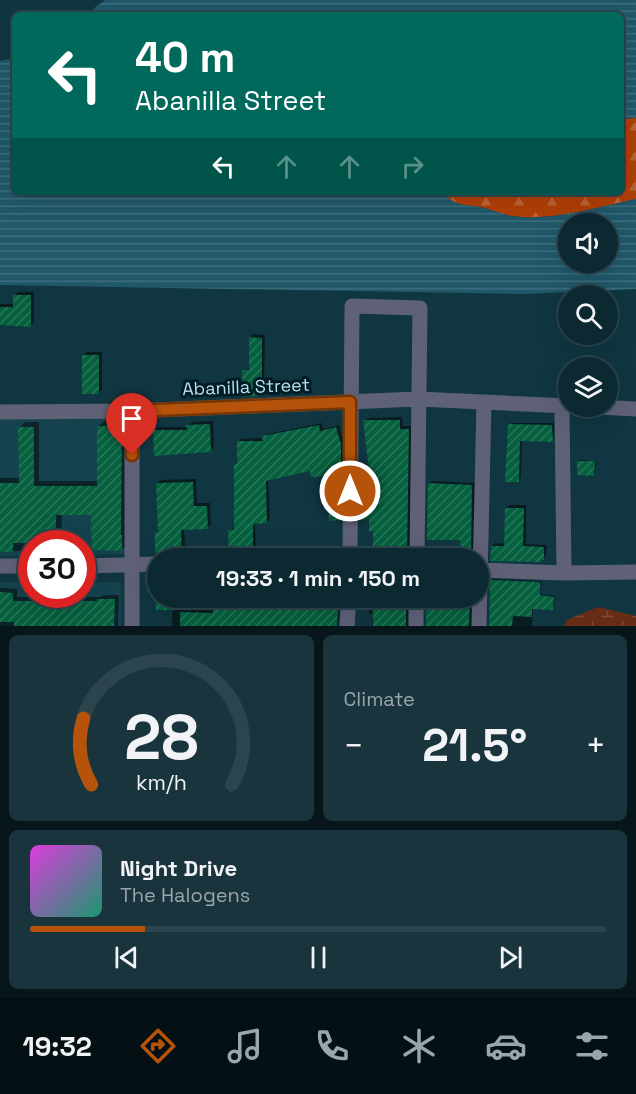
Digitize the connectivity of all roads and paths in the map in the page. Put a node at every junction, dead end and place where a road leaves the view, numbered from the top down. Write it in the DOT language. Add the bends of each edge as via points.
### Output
graph roads {
  1 [pos="418,399"];
  2 [pos="350,402"];
  3 [pos="484,402"];
  4 [pos="558,406"];
  5 [pos="618,408"];
  6 [pos="636,409"];
  7 [pos="132,411"];
  8 [pos="0,412"];
  9 [pos="565,417"];
  10 [pos="350,548"];
  11 [pos="417,548"];
  12 [pos="481,548"];
  13 [pos="147,565"];
  14 [pos="0,566"];
  15 [pos="18,566"];
  16 [pos="96,566"];
  17 [pos="133,566"];
  18 [pos="489,570"];
  19 [pos="636,572"];
  20 [pos="564,573"];
  21 [pos="348,608"];
  22 [pos="416,608"];
  23 [pos="479,608"];
  24 [pos="132,626"];
  25 [pos="347,626"];
  26 [pos="416,626"];
  27 [pos="479,626"];
  1 -- 2 [label="street, Abanilla Street"];
  1 -- 2 [label="street" via="420,308 352,306"];
  1 -- 3 [label="street, Abanilla Street"];
  1 -- 11 [label="street"];
  2 -- 7 [label="street, Abanilla Street"];
  2 -- 10 [label="street"];
  3 -- 4 [label="street, Abanilla Street"];
  3 -- 12 [label="street"];
  5 -- 6 [label="street"];
  7 -- 8 [label="street, Abanilla Street"];
  7 -- 17 [label="street"];
  9 -- 20 [label="street"];
  13 -- 17 [label="street"];
  14 -- 15 [label="street"];
  16 -- 17 [label="street"];
  17 -- 24 [label="street"];
  18 -- 20 [label="street"];
  19 -- 20 [label="street"];
  21 -- 25 [label="street"];
  22 -- 26 [label="street"];
  23 -- 27 [label="street"];
}
